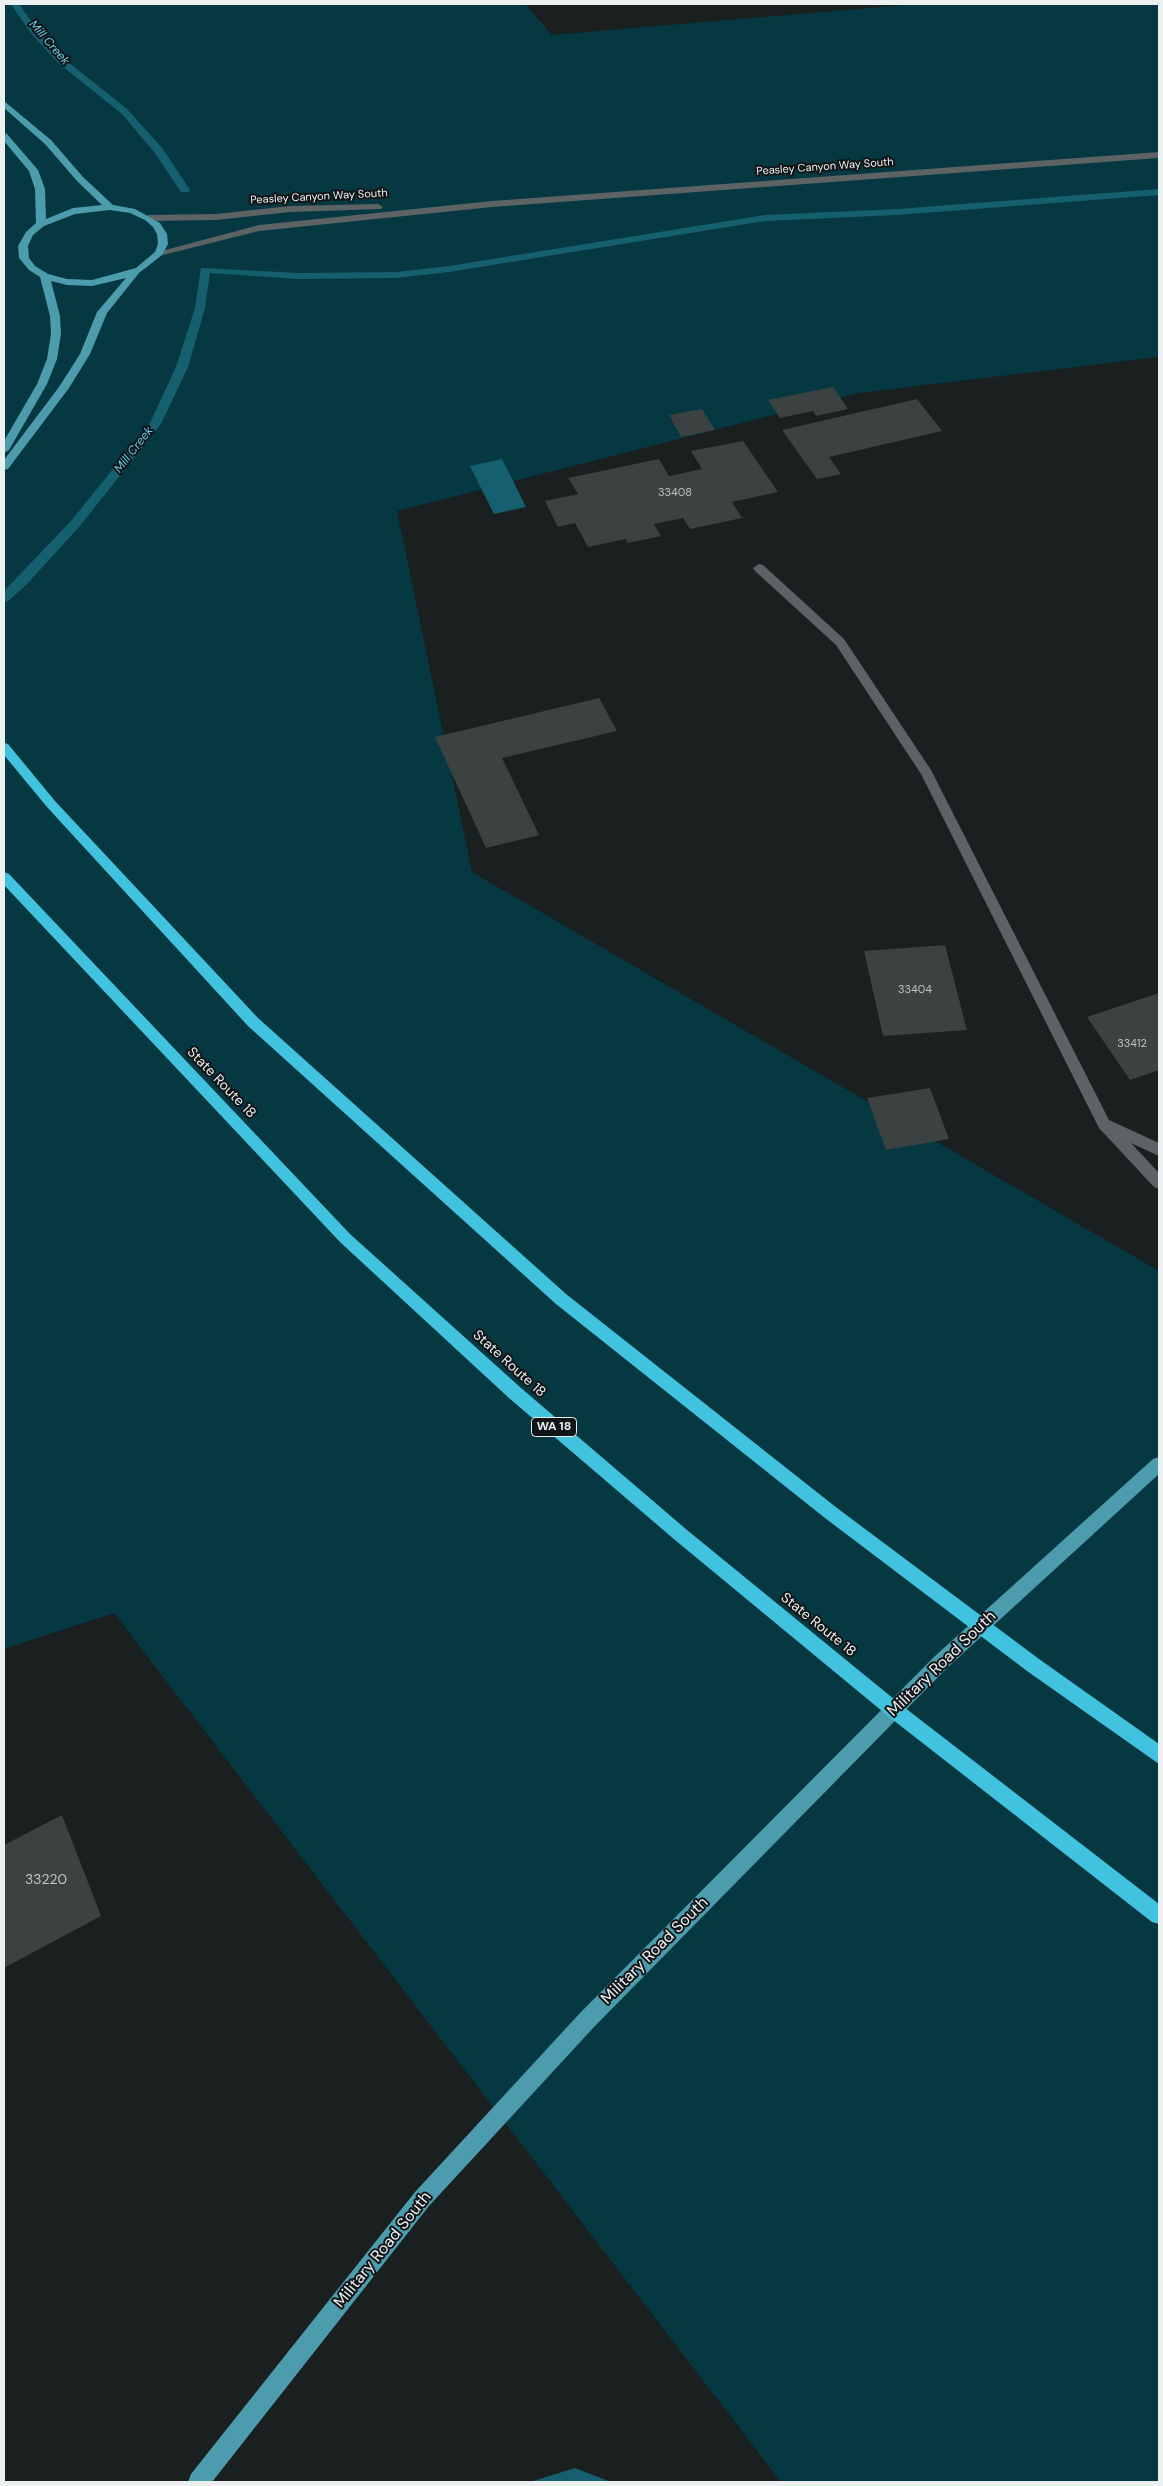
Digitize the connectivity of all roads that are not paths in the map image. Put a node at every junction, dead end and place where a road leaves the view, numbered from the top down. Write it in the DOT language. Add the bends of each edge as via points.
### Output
graph roads {
  1 [pos="4,104"];
  2 [pos="4,136"];
  3 [pos="1159,155"];
  4 [pos="492,204"];
  5 [pos="110,207"];
  6 [pos="148,218"];
  7 [pos="41,224"];
  8 [pos="158,253"];
  9 [pos="139,270"];
  10 [pos="45,276"];
  11 [pos="4,450"];
  12 [pos="4,468"];
  13 [pos="759,568"];
  14 [pos="4,747"];
  15 [pos="4,878"];
  16 [pos="1104,1124"];
  17 [pos="1159,1150"];
  18 [pos="1159,1183"];
  19 [pos="1159,1464"];
  20 [pos="1159,1755"];
  21 [pos="1159,1916"];
  22 [pos="200,2482"];
  1 -- 5 [label="main road" via="48,142"];
  2 -- 7 [label="main road" via="33,170 40,189"];
  3 -- 4 [label="street, Peasley Canyon Way South"];
  4 -- 6 [label="street, Peasley Canyon Way South" via="290,209 216,217"];
  4 -- 8 [label="street, Peasley Canyon Way South" via="259,228"];
  5 -- 6 [label="main road"];
  5 -- 7 [label="main road" via="73,211"];
  6 -- 8 [label="main road" via="162,234 163,244"];
  7 -- 10 [label="main road" via="29,234 23,246 24,258"];
  8 -- 9 [label="main road"];
  9 -- 10 [label="main road" via="92,283 67,282"];
  9 -- 12 [label="main road" via="102,312 85,354 64,388"];
  10 -- 11 [label="main road" via="55,316 52,359 42,384"];
  13 -- 16 [label="street" via="840,642 927,772"];
  14 -- 20 [label="highway" via="52,804 253,1022 561,1299 831,1513"];
  15 -- 21 [label="highway, State Route 18 / WA 18" via="345,1238 515,1394 673,1529 894,1710"];
  16 -- 17 [label="street"];
  16 -- 18 [label="street"];
  19 -- 22 [label="main road, Military Road South" via="942,1662 587,2020 422,2199"];
}
